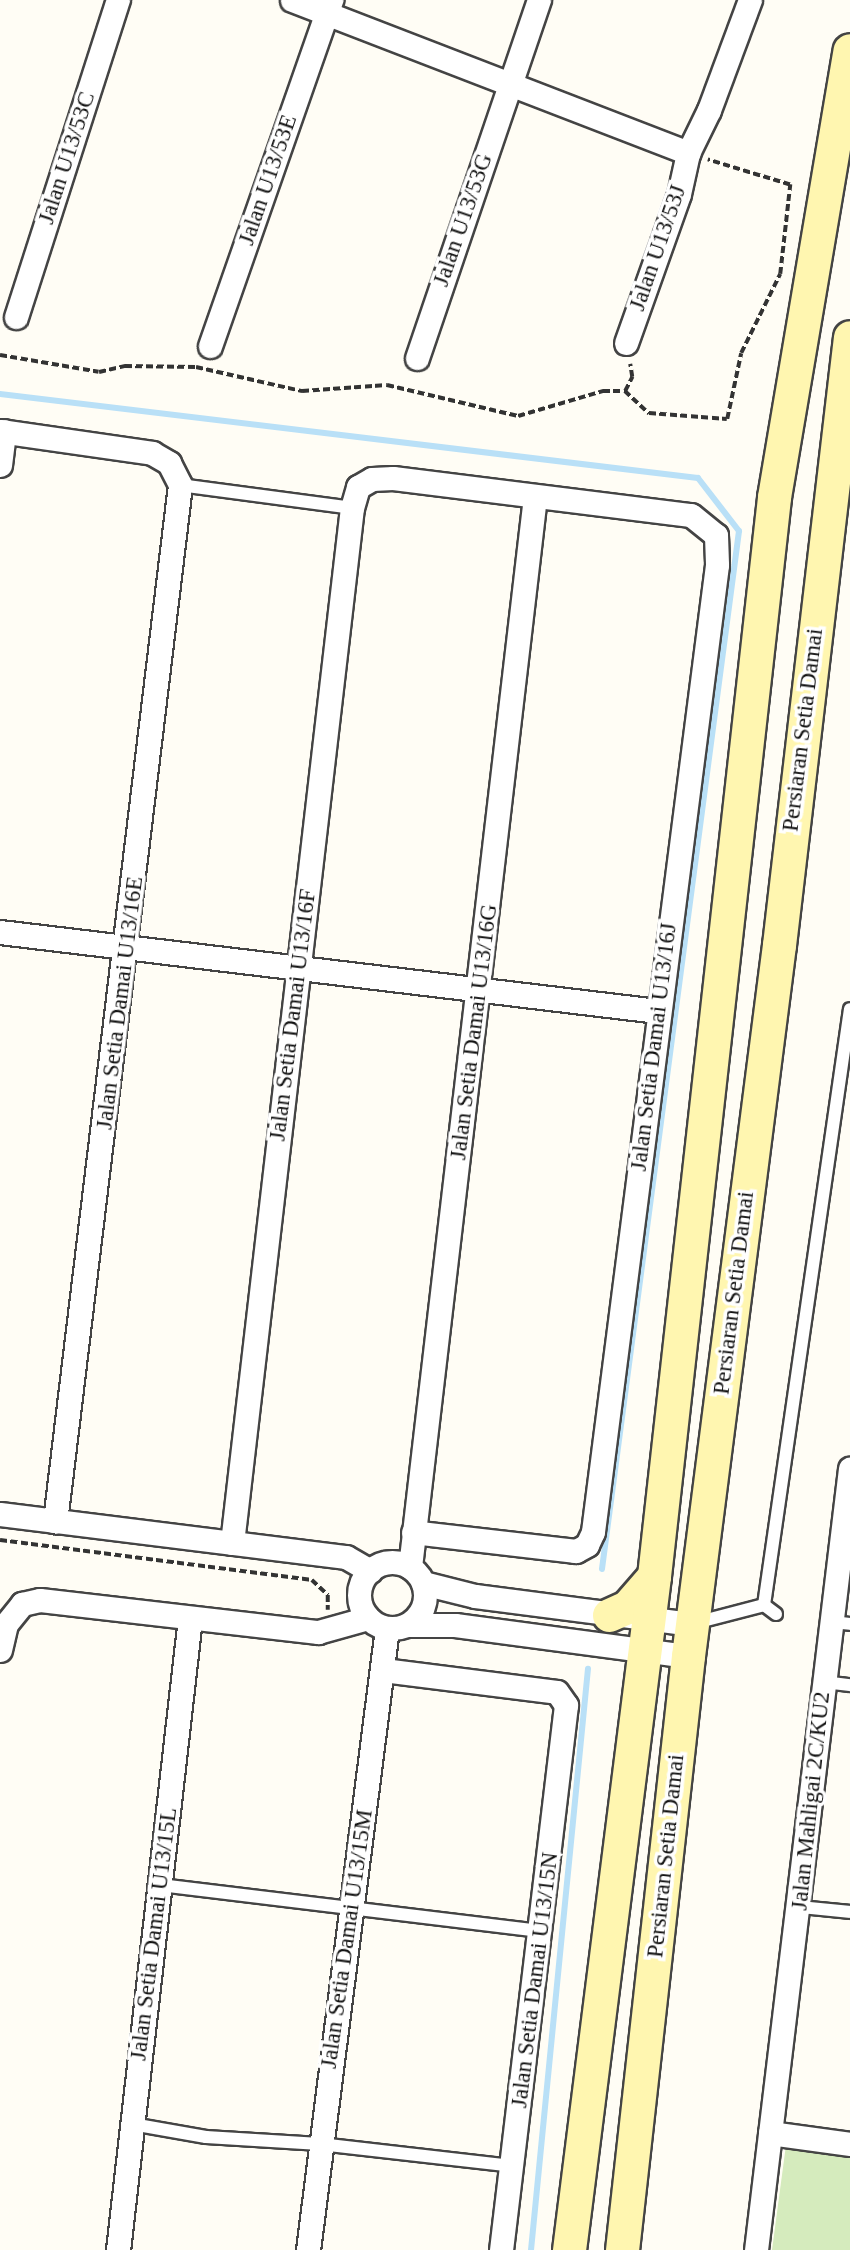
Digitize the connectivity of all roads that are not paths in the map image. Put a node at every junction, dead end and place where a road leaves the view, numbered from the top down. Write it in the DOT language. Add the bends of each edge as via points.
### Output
graph roads {
  1 [pos="118,0"];
  2 [pos="292,0"];
  3 [pos="538,0"];
  4 [pos="750,0"];
  5 [pos="329,7"];
  6 [pos="850,50"];
  7 [pos="510,82"];
  8 [pos="688,153"];
  9 [pos="16,317"];
  10 [pos="850,337"];
  11 [pos="626,343"];
  12 [pos="210,346"];
  13 [pos="417,358"];
  14 [pos="2,431"];
  15 [pos="0,465"];
  16 [pos="180,485"];
  17 [pos="535,496"];
  18 [pos="355,498"];
  19 [pos="0,932"];
  20 [pos="128,947"];
  21 [pos="298,966"];
  22 [pos="480,990"];
  23 [pos="850,1009"];
  24 [pos="658,1011"];
  25 [pos="850,1469"];
  26 [pos="849,1493"];
  27 [pos="0,1514"];
  28 [pos="55,1521"];
  29 [pos="413,1532"];
  30 [pos="232,1543"];
  31 [pos="370,1571"];
  32 [pos="417,1575"];
  33 [pos="654,1576"];
  34 [pos="764,1605"];
  35 [pos="776,1614"];
  36 [pos="609,1615"];
  37 [pos="190,1618"];
  38 [pos="841,1623"];
  39 [pos="387,1624"];
  40 [pos="646,1636"];
  41 [pos="690,1640"];
  42 [pos="0,1650"];
  43 [pos="383,1670"];
  44 [pos="824,1682"];
  45 [pos="850,1685"];
  46 [pos="160,1885"];
  47 [pos="351,1908"];
  48 [pos="800,1908"];
  49 [pos="850,1912"];
  50 [pos="542,1931"];
  51 [pos="132,2124"];
  52 [pos="770,2133"];
  53 [pos="320,2144"];
  54 [pos="850,2144"];
  55 [pos="512,2166"];
  56 [pos="118,2250"];
  57 [pos="308,2250"];
  58 [pos="501,2250"];
  59 [pos="569,2250"];
  60 [pos="622,2250"];
  61 [pos="756,2250"];
  1 -- 9 [label="street, Jalan U13/53C"];
  2 -- 5 [label="street"];
  3 -- 7 [label="street, Jalan U13/53G"];
  4 -- 8 [label="street, Jalan U13/53J"];
  5 -- 7 [label="street"];
  5 -- 12 [label="street, Jalan U13/53E"];
  6 -- 33 [label="street, Persiaran Setia Damai" via="774,497"];
  7 -- 8 [label="street"];
  7 -- 13 [label="street, Jalan U13/53G"];
  8 -- 11 [label="street, Jalan U13/53J" via="679,194"];
  10 -- 41 [label="street, Persiaran Setia Damai" via="779,945"];
  14 -- 15 [label="street"];
  14 -- 16 [label="street" via="152,453 169,463"];
  16 -- 18 [label="lane"];
  16 -- 20 [label="street, Jalan Setia Damai U13/16E"];
  17 -- 18 [label="street" via="393,478 372,479"];
  17 -- 22 [label="street, Jalan Setia Damai U13/16G"];
  17 -- 24 [label="street, Jalan Setia Damai U13/16J" via="691,515 716,536 717,565"];
  18 -- 21 [label="street, Jalan Setia Damai U13/16F"];
  19 -- 20 [label="street"];
  20 -- 21 [label="street"];
  20 -- 28 [label="street, Jalan Setia Damai U13/16E"];
  21 -- 22 [label="street"];
  21 -- 30 [label="street, Jalan Setia Damai U13/16F"];
  22 -- 24 [label="street"];
  22 -- 29 [label="street, Jalan Setia Damai U13/16G"];
  23 -- 34 [label="lane"];
  24 -- 29 [label="street, Jalan Setia Damai U13/16J" via="593,1532 587,1545 576,1551"];
  25 -- 26 [label="street, Jalan Mahligai 2C/KU2"];
  26 -- 38 [label="street, Jalan Mahligai 2C/KU2"];
  27 -- 28 [label="street"];
  28 -- 30 [label="street"];
  29 -- 32 [label="street, Jalan Setia Damai U13/16G"];
  30 -- 31 [label="street" via="346,1557"];
  31 -- 32 [label="street" via="390,1562"];
  31 -- 39 [label="street" via="360,1589"];
  32 -- 36 [label="street" via="460,1593"];
  32 -- 39 [label="street" via="421,1612"];
  33 -- 36 [label="street" via="627,1607"];
  33 -- 40 [label="street, Persiaran Setia Damai"];
  34 -- 35 [label="lane"];
  34 -- 41 [label="lane"];
  36 -- 40 [label="street"];
  37 -- 39 [label="street" via="329,1630"];
  37 -- 42 [label="street" via="40,1600 22,1604 6,1625"];
  37 -- 46 [label="street, Jalan Setia Damai U13/15L"];
  38 -- 44 [label="street, Jalan Mahligai 2C/KU2"];
  39 -- 40 [label="street"];
  39 -- 43 [label="street, Jalan Setia Damai U13/15M"];
  40 -- 41 [label="street"];
  40 -- 41 [label="street"];
  40 -- 59 [label="street, Persiaran Setia Damai"];
  41 -- 60 [label="street, Persiaran Setia Damai"];
  43 -- 47 [label="street, Jalan Setia Damai U13/15M"];
  43 -- 50 [label="street, Jalan Setia Damai U13/15N" via="557,1692 567,1710"];
  44 -- 45 [label="lane"];
  44 -- 48 [label="street, Jalan Mahligai 2C/KU2"];
  46 -- 47 [label="lane"];
  46 -- 51 [label="street, Jalan Setia Damai U13/15L"];
  47 -- 50 [label="lane"];
  47 -- 53 [label="street, Jalan Setia Damai U13/15M"];
  48 -- 49 [label="lane"];
  48 -- 52 [label="street, Jalan Mahligai 2C/KU2"];
  50 -- 55 [label="street, Jalan Setia Damai U13/15N"];
  51 -- 53 [label="lane" via="206,2137"];
  51 -- 56 [label="street, Jalan Setia Damai U13/15L"];
  52 -- 54 [label="street"];
  52 -- 61 [label="street, Jalan Mahligai 2C/KU2"];
  53 -- 55 [label="lane"];
  53 -- 57 [label="street, Jalan Setia Damai U13/15M"];
  55 -- 58 [label="street, Jalan Setia Damai U13/15N"];
}
